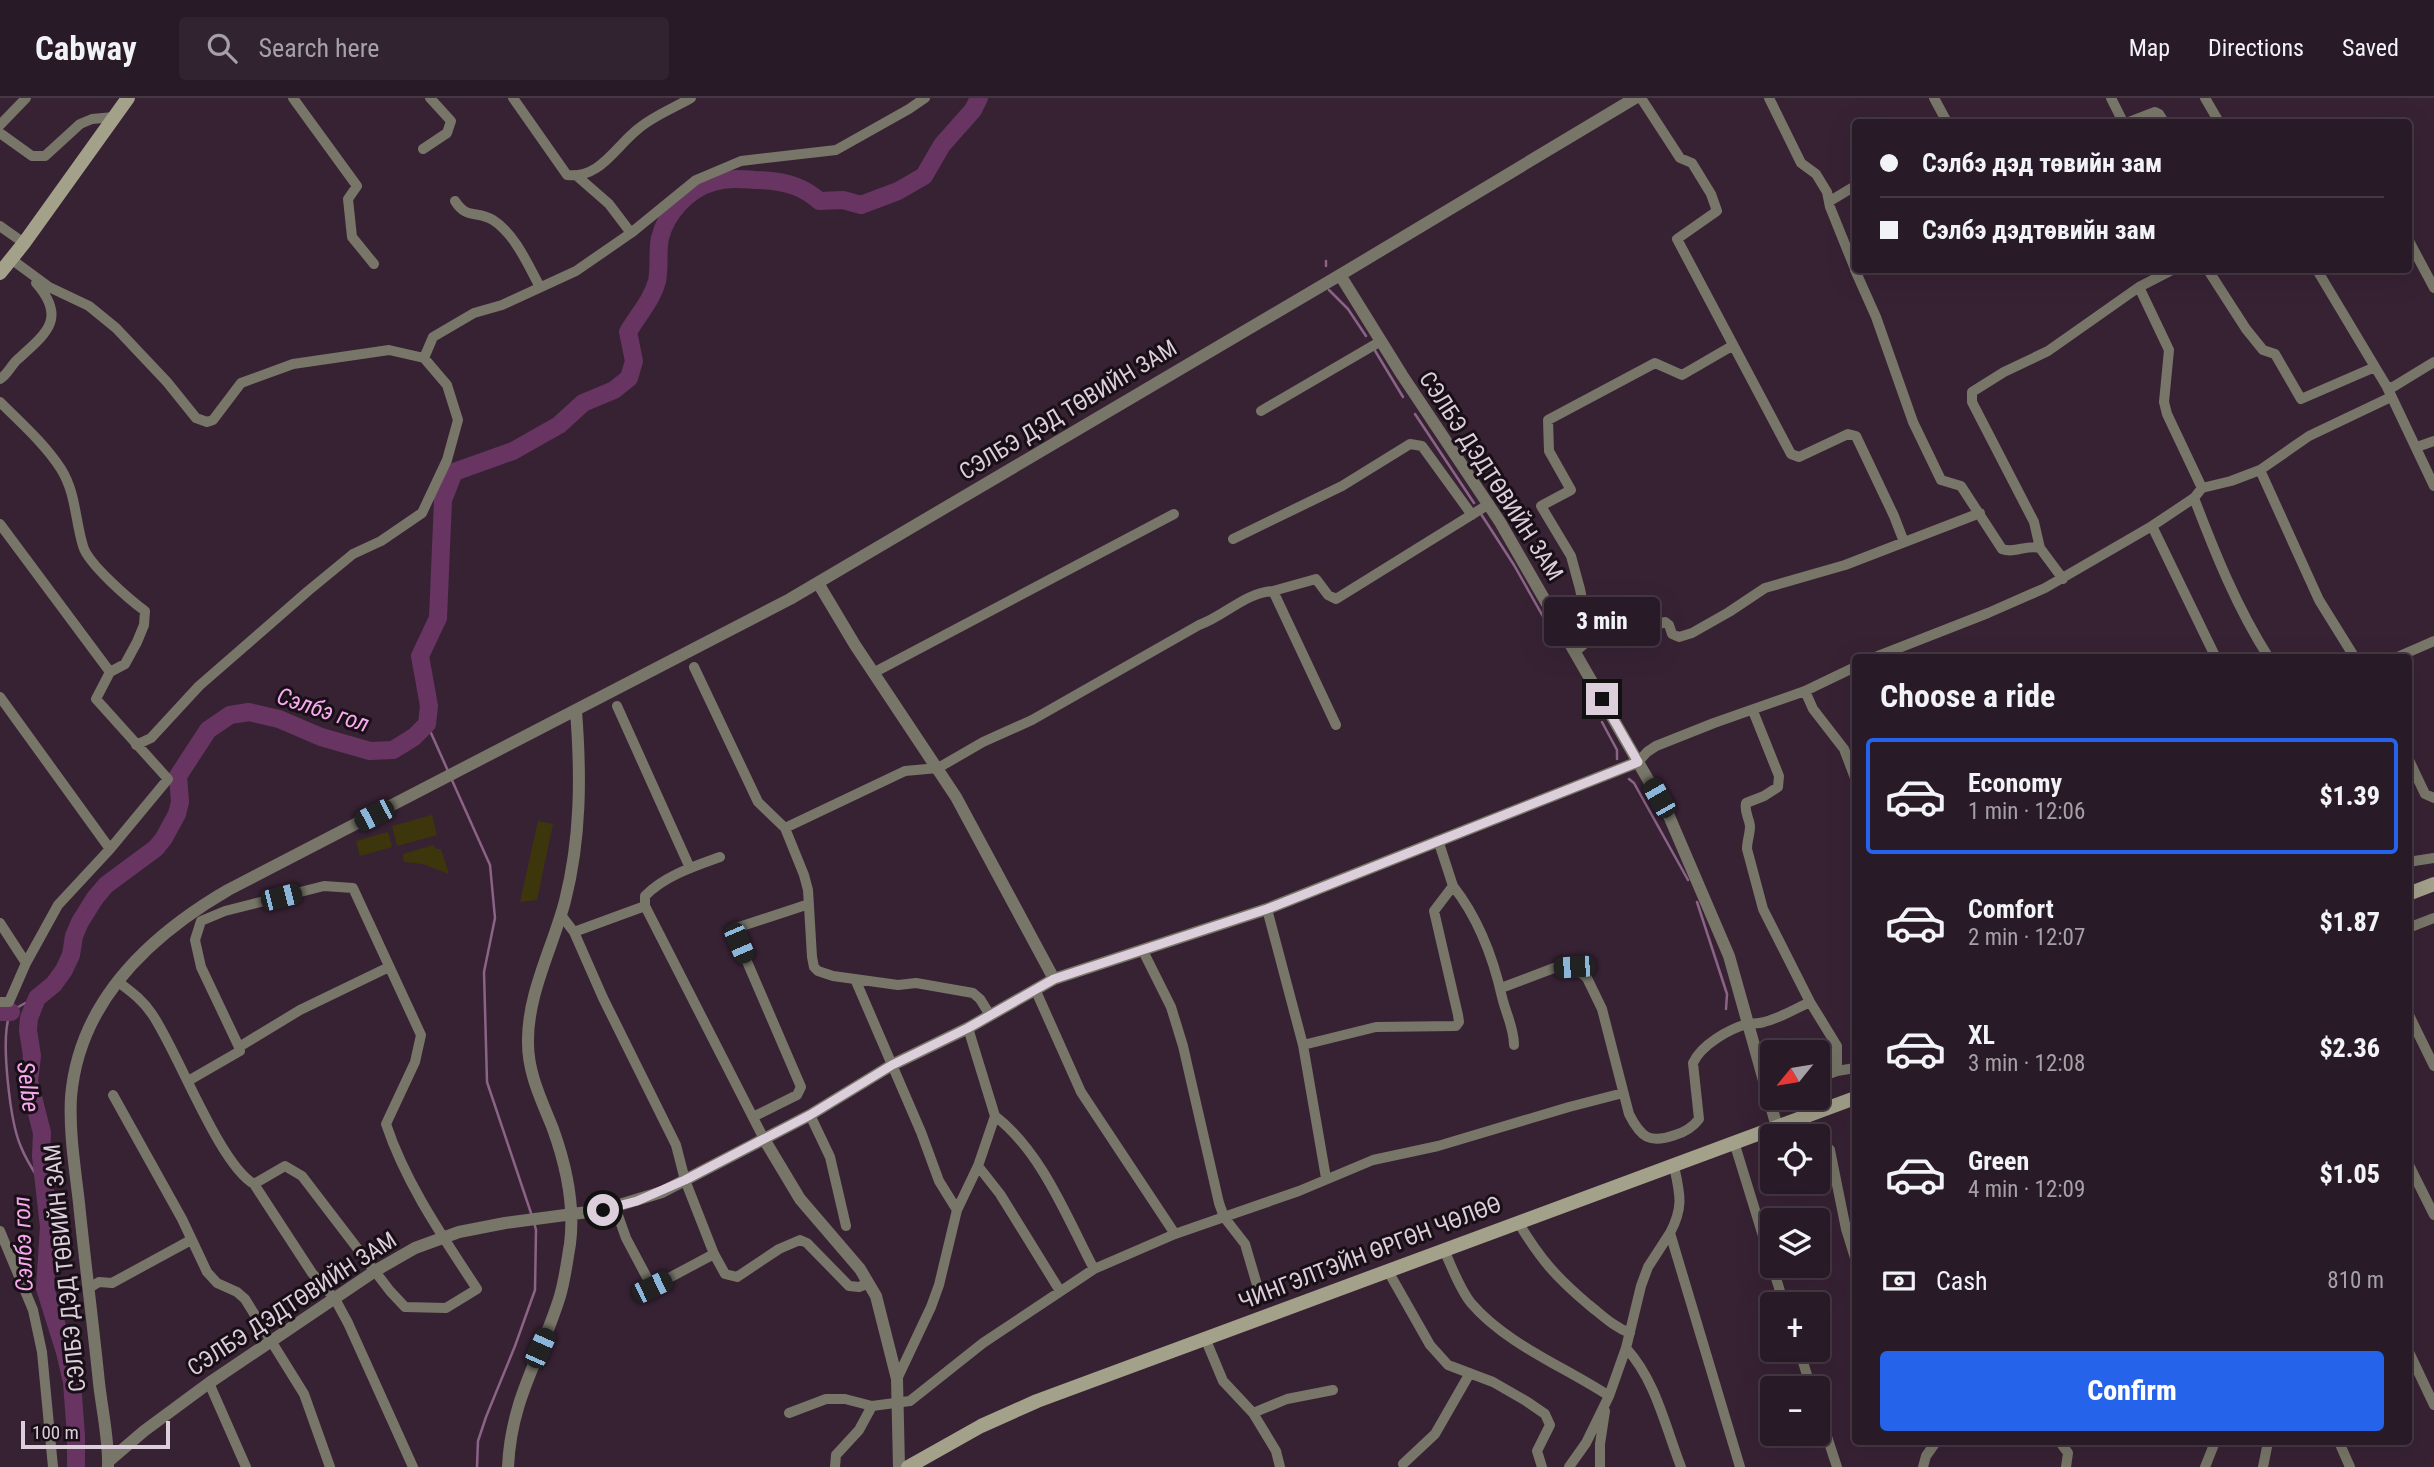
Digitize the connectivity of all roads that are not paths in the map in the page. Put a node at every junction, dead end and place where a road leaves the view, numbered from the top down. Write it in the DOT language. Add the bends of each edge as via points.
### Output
graph roads {
  1 [pos="26,98"];
  2 [pos="128,98"];
  3 [pos="293,98"];
  4 [pos="430,98"];
  5 [pos="513,98"];
  6 [pos="691,98"];
  7 [pos="925,98"];
  8 [pos="1635,98"];
  9 [pos="1641,98"];
  10 [pos="1769,98"];
  11 [pos="1934,98"];
  12 [pos="2111,98"];
  13 [pos="2205,98"];
  14 [pos="114,117"];
  15 [pos="1945,119"];
  16 [pos="2122,119"];
  17 [pos="2137,119"];
  18 [pos="2162,119"];
  19 [pos="2217,119"];
  20 [pos="0,125"];
  21 [pos="0,133"];
  22 [pos="423,149"];
  23 [pos="577,176"];
  24 [pos="1852,188"];
  25 [pos="455,201"];
  26 [pos="1830,201"];
  27 [pos="0,226"];
  28 [pos="631,233"];
  29 [pos="24,243"];
  30 [pos="2412,247"];
  31 [pos="11,260"];
  32 [pos="1852,262"];
  33 [pos="374,264"];
  34 [pos="0,273"];
  35 [pos="1857,273"];
  36 [pos="2166,273"];
  37 [pos="2210,273"];
  38 [pos="2319,273"];
  39 [pos="29,275"];
  40 [pos="1340,275"];
  41 [pos="540,287"];
  42 [pos="2139,287"];
  43 [pos="2434,288"];
  44 [pos="1381,341"];
  45 [pos="1732,346"];
  46 [pos="424,358"];
  47 [pos="2434,362"];
  48 [pos="2375,367"];
  49 [pos="0,379"];
  50 [pos="2389,392"];
  51 [pos="0,402"];
  52 [pos="1261,411"];
  53 [pos="2434,441"];
  54 [pos="2417,447"];
  55 [pos="2260,470"];
  56 [pos="2434,486"];
  57 [pos="2202,488"];
  58 [pos="2194,498"];
  59 [pos="1489,504"];
  60 [pos="1980,513"];
  61 [pos="1174,514"];
  62 [pos="1472,515"];
  63 [pos="0,524"];
  64 [pos="2152,526"];
  65 [pos="1233,540"];
  66 [pos="1904,542"];
  67 [pos="2040,548"];
  68 [pos="2063,579"];
  69 [pos="818,583"];
  70 [pos="1273,591"];
  71 [pos="1590,639"];
  72 [pos="2434,641"];
  73 [pos="1575,652"];
  74 [pos="1889,654"];
  75 [pos="2215,654"];
  76 [pos="2266,654"];
  77 [pos="2353,654"];
  78 [pos="2404,654"];
  79 [pos="694,667"];
  80 [pos="1852,668"];
  81 [pos="110,672"];
  82 [pos="873,673"];
  83 [pos="1805,691"];
  84 [pos="0,697"];
  85 [pos="617,706"];
  86 [pos="1753,710"];
  87 [pos="576,711"];
  88 [pos="1336,724"];
  89 [pos="136,745"];
  90 [pos="1638,762"];
  91 [pos="2412,766"];
  92 [pos="938,768"];
  93 [pos="1852,770"];
  94 [pos="2434,798"];
  95 [pos="785,828"];
  96 [pos="1438,840"];
  97 [pos="110,849"];
  98 [pos="720,857"];
  99 [pos="2434,858"];
  100 [pos="2412,861"];
  101 [pos="690,868"];
  102 [pos="2434,884"];
  103 [pos="1454,886"];
  104 [pos="2412,892"];
  105 [pos="809,904"];
  106 [pos="646,906"];
  107 [pos="1267,909"];
  108 [pos="561,915"];
  109 [pos="2434,918"];
  110 [pos="0,923"];
  111 [pos="2412,926"];
  112 [pos="574,932"];
  113 [pos="1143,951"];
  114 [pos="26,963"];
  115 [pos="389,967"];
  116 [pos="855,979"];
  117 [pos="1054,979"];
  118 [pos="117,981"];
  119 [pos="1501,988"];
  120 [pos="1035,989"];
  121 [pos="0,1002"];
  122 [pos="1810,1002"];
  123 [pos="990,1015"];
  124 [pos="2412,1021"];
  125 [pos="1747,1024"];
  126 [pos="968,1028"];
  127 [pos="1303,1045"];
  128 [pos="1514,1045"];
  129 [pos="239,1047"];
  130 [pos="892,1065"];
  131 [pos="2434,1066"];
  132 [pos="1852,1068"];
  133 [pos="1837,1071"];
  134 [pos="1830,1073"];
  135 [pos="188,1082"];
  136 [pos="1623,1093"];
  137 [pos="113,1095"];
  138 [pos="1852,1099"];
  139 [pos="810,1115"];
  140 [pos="995,1116"];
  141 [pos="752,1117"];
  142 [pos="1799,1119"];
  143 [pos="1776,1124"];
  144 [pos="1785,1124"];
  145 [pos="1805,1124"];
  146 [pos="1760,1133"];
  147 [pos="764,1139"];
  148 [pos="1734,1142"];
  149 [pos="1830,1150"];
  150 [pos="978,1166"];
  151 [pos="1674,1166"];
  152 [pos="2412,1171"];
  153 [pos="1326,1178"];
  154 [pos="685,1180"];
  155 [pos="254,1184"];
  156 [pos="615,1207"];
  157 [pos="957,1210"];
  158 [pos="572,1214"];
  159 [pos="2434,1215"];
  160 [pos="1224,1217"];
  161 [pos="1518,1222"];
  162 [pos="846,1226"];
  163 [pos="0,1231"];
  164 [pos="1670,1233"];
  165 [pos="1175,1234"];
  166 [pos="443,1237"];
  167 [pos="191,1240"];
  168 [pos="1852,1248"];
  169 [pos="1444,1250"];
  170 [pos="714,1254"];
  171 [pos="1094,1269"];
  172 [pos="375,1271"];
  173 [pos="1388,1271"];
  174 [pos="869,1283"];
  175 [pos="89,1288"];
  176 [pos="1060,1291"];
  177 [pos="1780,1292"];
  178 [pos="1260,1295"];
  179 [pos="335,1299"];
  180 [pos="1630,1333"];
  181 [pos="1205,1338"];
  182 [pos="272,1341"];
  183 [pos="1626,1349"];
  184 [pos="2412,1358"];
  185 [pos="1470,1373"];
  186 [pos="897,1379"];
  187 [pos="209,1383"];
  188 [pos="1333,1390"];
  189 [pos="1608,1400"];
  190 [pos="898,1404"];
  191 [pos="2434,1405"];
  192 [pos="872,1406"];
  193 [pos="789,1413"];
  194 [pos="1253,1413"];
  195 [pos="1830,1444"];
  196 [pos="1935,1445"];
  197 [pos="2062,1445"];
  198 [pos="2214,1445"];
  199 [pos="2267,1445"];
  200 [pos="2340,1445"];
  201 [pos="108,1464"];
  202 [pos="1403,1464"];
  203 [pos="53,1467"];
  204 [pos="246,1467"];
  205 [pos="330,1467"];
  206 [pos="413,1467"];
  207 [pos="508,1467"];
  208 [pos="835,1467"];
  209 [pos="898,1467"];
  210 [pos="908,1467"];
  211 [pos="1280,1467"];
  212 [pos="1542,1467"];
  213 [pos="1569,1467"];
  214 [pos="1600,1467"];
  215 [pos="1681,1467"];
  216 [pos="1740,1467"];
  217 [pos="1838,1467"];
  218 [pos="1923,1467"];
  219 [pos="2066,1467"];
  220 [pos="2205,1467"];
  221 [pos="2263,1467"];
  222 [pos="2350,1467"];
  1 -- 20 [label="street"];
  2 -- 14 [label="main road"];
  3 -- 33 [label="street" via="357,186 348,199 352,237"];
  4 -- 22 [label="street" via="451,121 447,133"];
  5 -- 23 [label="street" via="566,175"];
  6 -- 23 [label="street" via="638,128 607,163"];
  7 -- 28 [label="street" via="836,150 741,161 696,180"];
  8 -- 40 [label="street, СЭЛБЭ ДЭД ТӨВИЙН ЗАМ"];
  9 -- 45 [label="street" via="1680,158 1692,163 1711,194 1717,211 1677,239"];
  10 -- 26 [label="street" via="1801,163 1816,174"];
  11 -- 15 [label="street"];
  12 -- 16 [label="street"];
  13 -- 19 [label="street"];
  14 -- 21 [label="street" via="80,124 45,156 32,156"];
  14 -- 29 [label="main road"];
  17 -- 18 [label="street" via="2155,112"];
  23 -- 28 [label="street"];
  24 -- 26 [label="street"];
  25 -- 41 [label="street" via="471,215 494,220 523,256"];
  26 -- 32 [label="street"];
  27 -- 29 [label="street"];
  28 -- 41 [label="street" via="576,271"];
  29 -- 31 [label="main road"];
  30 -- 43 [label="street"];
  31 -- 34 [label="main road"];
  31 -- 39 [label="street"];
  35 -- 60 [label="street" via="1913,422 1941,480 1961,486"];
  36 -- 42 [label="street"];
  37 -- 48 [label="street" via="2246,329 2263,349 2275,354 2301,398"];
  38 -- 48 [label="street"];
  39 -- 46 [label="street" via="89,306 117,328 196,418 206,422 213,420 241,383 293,364 389,351"];
  39 -- 49 [label="street" via="51,304 51,323"];
  40 -- 44 [label="street, СЭЛБЭ ДЭДТӨВИЙН ЗАМ"];
  40 -- 69 [label="street, СЭЛБЭ ДЭД ТӨВИЙН ЗАМ"];
  41 -- 46 [label="street" via="474,313 433,337"];
  42 -- 57 [label="street" via="2169,350 2167,414"];
  42 -- 67 [label="street" via="2048,351 1975,389 1970,397 2034,522"];
  44 -- 52 [label="street"];
  44 -- 59 [label="street, СЭЛБЭ ДЭДТӨВИЙН ЗАМ"];
  45 -- 66 [label="street" via="1791,454 1799,457 1848,434 1856,436"];
  45 -- 71 [label="street" via="1682,375 1655,363 1548,420 1549,451 1571,490 1541,506 1571,556"];
  46 -- 89 [label="street" via="447,384 458,420 447,460 424,511 353,555 308,591 199,686 151,738"];
  47 -- 50 [label="street"];
  48 -- 50 [label="street"];
  50 -- 54 [label="street"];
  50 -- 55 [label="street" via="2309,436"];
  51 -- 81 [label="street" via="61,470 71,490 83,550 121,593 145,611 141,633 125,664"];
  53 -- 54 [label="street"];
  54 -- 56 [label="street"];
  55 -- 57 [label="street"];
  55 -- 77 [label="street" via="2319,600"];
  57 -- 58 [label="street"];
  58 -- 64 [label="street"];
  58 -- 76 [label="street" via="2220,565"];
  59 -- 62 [label="street"];
  59 -- 73 [label="street, СЭЛБЭ ДЭДТӨВИЙН ЗАМ"];
  60 -- 66 [label="street"];
  60 -- 67 [label="street" via="2003,549"];
  61 -- 82 [label="street"];
  62 -- 65 [label="street" via="1422,446 1409,444 1342,485"];
  62 -- 70 [label="street" via="1336,599 1316,579"];
  63 -- 81 [label="street"];
  64 -- 68 [label="street"];
  64 -- 75 [label="street"];
  66 -- 71 [label="street" via="1765,588 1692,633 1679,637 1664,622 1615,640"];
  67 -- 68 [label="street"];
  68 -- 74 [label="street"];
  69 -- 82 [label="street"];
  69 -- 87 [label="street, СЭЛБЭ ДЭД ТӨВИЙН ЗАМ"];
  70 -- 88 [label="street"];
  70 -- 92 [label="street" via="1243,600"];
  71 -- 73 [label="street"];
  72 -- 78 [label="street"];
  73 -- 90 [label="street, СЭЛБЭ ДЭДТӨВИЙН ЗАМ"];
  79 -- 95 [label="street" via="758,802"];
  80 -- 83 [label="street"];
  81 -- 89 [label="street" via="96,699"];
  82 -- 92 [label="street"];
  83 -- 86 [label="street"];
  83 -- 93 [label="street" via="1844,749"];
  84 -- 97 [label="street"];
  85 -- 101 [label="street"];
  86 -- 90 [label="street" via="1651,749"];
  86 -- 122 [label="street" via="1779,776 1777,787 1746,803 1747,849 1763,909"];
  87 -- 108 [label="street" via="578,815"];
  87 -- 118 [label="street, СЭЛБЭ ДЭД ТӨВИЙН ЗАМ" via="210,901 168,930"];
  89 -- 97 [label="street" via="168,779"];
  90 -- 96 [label="street"];
  90 -- 125 [label="street, СЭЛБЭ ДЭДТӨВИЙН ЗАМ" via="1669,816 1702,891 1729,956"];
  91 -- 94 [label="street" via="2425,794"];
  92 -- 95 [label="street" via="905,771"];
  92 -- 117 [label="street"];
  95 -- 105 [label="street" via="804,875"];
  96 -- 103 [label="street"];
  96 -- 107 [label="street"];
  97 -- 114 [label="street" via="58,905"];
  98 -- 101 [label="street"];
  99 -- 100 [label="street"];
  101 -- 106 [label="street" via="652,889 645,896"];
  102 -- 104 [label="main road"];
  103 -- 119 [label="street" via="1486,945"];
  103 -- 127 [label="street" via="1434,911 1458,1015 1456,1026 1376,1027"];
  105 -- 116 [label="street" via="814,967"];
  105 -- 141 [label="street" via="736,928 801,1087 797,1095"];
  106 -- 112 [label="street"];
  106 -- 141 [label="street"];
  107 -- 113 [label="street"];
  107 -- 127 [label="street"];
  108 -- 112 [label="street"];
  108 -- 158 [label="street" via="535,993 528,1042 534,1081 562,1156"];
  109 -- 111 [label="street"];
  110 -- 114 [label="street"];
  112 -- 154 [label="street" via="676,1145"];
  113 -- 117 [label="street"];
  113 -- 160 [label="street" via="1171,1007 1183,1046"];
  114 -- 121 [label="street" via="9,1002"];
  115 -- 129 [label="street"];
  115 -- 129 [label="street" via="353,888 324,886 201,921 195,940 201,967"];
  115 -- 166 [label="street" via="421,1035 415,1062 386,1124 417,1194"];
  116 -- 123 [label="street" via="973,993"];
  116 -- 130 [label="street"];
  117 -- 120 [label="street"];
  118 -- 135 [label="street" via="151,1012"];
  118 -- 175 [label="street, СЭЛБЭ ДЭД ТӨВИЙН ЗАМ" via="87,1032 71,1096"];
  119 -- 128 [label="street"];
  119 -- 136 [label="street" via="1554,968 1574,967 1587,978 1602,1009"];
  120 -- 123 [label="street"];
  120 -- 165 [label="street" via="1081,1092"];
  122 -- 125 [label="street" via="1764,1022"];
  122 -- 133 [label="street" via="1837,1046"];
  123 -- 126 [label="street"];
  124 -- 131 [label="street"];
  125 -- 136 [label="street" via="1696,1056 1693,1071 1699,1119 1694,1126 1651,1139 1636,1127"];
  125 -- 143 [label="street, СЭЛБЭ ДЭДТӨВИЙН ЗАМ"];
  126 -- 130 [label="street"];
  126 -- 140 [label="street"];
  127 -- 153 [label="street"];
  129 -- 135 [label="street" via="240,1051"];
  130 -- 139 [label="street"];
  130 -- 157 [label="street" via="939,1181"];
  132 -- 133 [label="street"];
  133 -- 134 [label="street"];
  135 -- 155 [label="street" via="243,1177"];
  136 -- 153 [label="street" via="1373,1160"];
  137 -- 167 [label="street"];
  138 -- 142 [label="main road, ЧИНГЭЛТЭЙН ӨРГӨН ЧӨЛӨӨ"];
  139 -- 147 [label="street"];
  139 -- 162 [label="street" via="830,1157"];
  140 -- 150 [label="street"];
  140 -- 171 [label="street" via="1036,1161"];
  141 -- 147 [label="street"];
  142 -- 144 [label="main road, ЧИНГЭЛТЭЙН ӨРГӨН ЧӨЛӨӨ"];
  142 -- 145 [label="street"];
  146 -- 148 [label="main road, ЧИНГЭЛТЭЙН ӨРГӨН ЧӨЛӨӨ"];
  147 -- 154 [label="street"];
  147 -- 174 [label="street" via="800,1199"];
  148 -- 151 [label="main road, ЧИНГЭЛТЭЙН ӨРГӨН ЧӨЛӨӨ"];
  148 -- 177 [label="street"];
  149 -- 168 [label="street"];
  150 -- 157 [label="street"];
  150 -- 176 [label="street"];
  151 -- 161 [label="main road, ЧИНГЭЛТЭЙН ӨРГӨН ЧӨЛӨӨ"];
  151 -- 164 [label="street" via="1681,1198"];
  152 -- 159 [label="street"];
  153 -- 160 [label="street"];
  154 -- 156 [label="street"];
  154 -- 170 [label="street"];
  155 -- 172 [label="street" via="285,1166 302,1176"];
  155 -- 179 [label="street" via="312,1273"];
  156 -- 158 [label="street"];
  156 -- 170 [label="street" via="652,1287"];
  157 -- 186 [label="street" via="939,1285"];
  158 -- 166 [label="street, СЭЛБЭ ДЭДТӨВИЙН ЗАМ"];
  158 -- 207 [label="street" via="560,1295 518,1403"];
  160 -- 165 [label="street"];
  160 -- 178 [label="street" via="1245,1244"];
  161 -- 169 [label="main road, ЧИНГЭЛТЭЙН ӨРГӨН ЧӨЛӨӨ"];
  161 -- 180 [label="street" via="1556,1276 1617,1328"];
  163 -- 203 [label="street" via="33,1310 42,1352"];
  164 -- 180 [label="street" via="1648,1267"];
  164 -- 216 [label="street"];
  165 -- 171 [label="street"];
  166 -- 172 [label="street, СЭЛБЭ ДЭДТӨВИЙН ЗАМ"];
  166 -- 172 [label="street" via="477,1289 446,1308 405,1307"];
  167 -- 175 [label="street" via="111,1284 99,1282"];
  167 -- 182 [label="street" via="210,1276 243,1296"];
  169 -- 173 [label="main road, ЧИНГЭЛТЭЙН ӨРГӨН ЧӨЛӨӨ"];
  169 -- 189 [label="street" via="1470,1301 1491,1322 1544,1359 1577,1375"];
  170 -- 174 [label="street" via="725,1274 737,1277 779,1249 803,1241 849,1286"];
  171 -- 176 [label="street"];
  172 -- 179 [label="street, СЭЛБЭ ДЭДТӨВИЙН ЗАМ"];
  173 -- 181 [label="main road, ЧИНГЭЛТЭЙН ӨРГӨН ЧӨЛӨӨ"];
  173 -- 185 [label="street" via="1430,1345 1448,1365"];
  174 -- 186 [label="street" via="883,1314"];
  175 -- 201 [label="street, СЭЛБЭ ДЭД ТӨВИЙН ЗАМ"];
  176 -- 190 [label="street" via="914,1398"];
  179 -- 182 [label="street, СЭЛБЭ ДЭДТӨВИЙН ЗАМ"];
  179 -- 206 [label="street"];
  180 -- 183 [label="street"];
  181 -- 194 [label="street" via="1223,1381"];
  181 -- 210 [label="main road, ЧИНГЭЛТЭЙН ӨРГӨН ЧӨЛӨӨ" via="1027,1405"];
  182 -- 187 [label="street, СЭЛБЭ ДЭДТӨВИЙН ЗАМ"];
  182 -- 205 [label="street" via="304,1394"];
  183 -- 189 [label="street"];
  183 -- 215 [label="street" via="1640,1363"];
  184 -- 191 [label="street"];
  185 -- 202 [label="street" via="1435,1434"];
  185 -- 212 [label="street" via="1545,1414 1550,1425 1537,1451"];
  186 -- 190 [label="street"];
  187 -- 201 [label="street, СЭЛБЭ ДЭДТӨВИЙН ЗАМ"];
  187 -- 204 [label="street"];
  188 -- 194 [label="street" via="1287,1399"];
  189 -- 213 [label="street"];
  189 -- 214 [label="street"];
  190 -- 192 [label="street"];
  190 -- 209 [label="street"];
  192 -- 193 [label="street" via="826,1399"];
  192 -- 208 [label="street" via="859,1430 836,1455"];
  194 -- 211 [label="street" via="1276,1451"];
  195 -- 217 [label="street"];
  196 -- 218 [label="street"];
  197 -- 219 [label="street" via="2068,1453"];
  198 -- 220 [label="street"];
  199 -- 221 [label="street"];
  200 -- 222 [label="street"];
}
